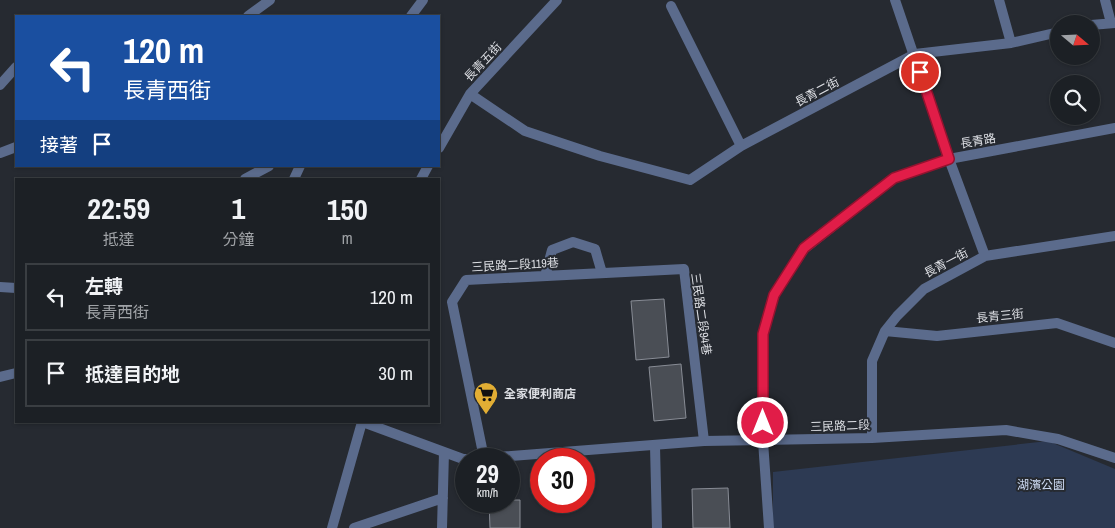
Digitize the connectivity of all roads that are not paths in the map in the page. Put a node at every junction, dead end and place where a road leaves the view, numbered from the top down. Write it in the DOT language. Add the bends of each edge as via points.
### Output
graph roads {
  1 [pos="270,0"];
  2 [pos="423,0"];
  3 [pos="557,0"];
  4 [pos="895,0"];
  5 [pos="999,0"];
  6 [pos="1105,0"];
  7 [pos="672,6"];
  8 [pos="249,15"];
  9 [pos="412,15"];
  10 [pos="1113,23"];
  11 [pos="1100,24"];
  12 [pos="1050,34"];
  13 [pos="1011,43"];
  14 [pos="915,54"];
  15 [pos="15,68"];
  16 [pos="0,84"];
  17 [pos="470,94"];
  18 [pos="1115,128"];
  19 [pos="440,146"];
  20 [pos="741,146"];
  21 [pos="15,147"];
  22 [pos="0,153"];
  23 [pos="949,159"];
  24 [pos="267,167"];
  25 [pos="247,178"];
  26 [pos="1115,236"];
  27 [pos="985,256"];
  28 [pos="602,273"];
  29 [pos="572,274"];
  30 [pos="545,276"];
  31 [pos="0,287"];
  32 [pos="15,288"];
  33 [pos="885,331"];
  34 [pos="1115,343"];
  35 [pos="15,373"];
  36 [pos="0,377"];
  37 [pos="361,423"];
  38 [pos="364,423"];
  39 [pos="872,438"];
  40 [pos="704,441"];
  41 [pos="764,441"];
  42 [pos="655,446"];
  43 [pos="482,448"];
  44 [pos="444,452"];
  45 [pos="520,455"];
  46 [pos="455,456"];
  47 [pos="1115,458"];
  48 [pos="443,498"];
  49 [pos="332,528"];
  50 [pos="354,528"];
  51 [pos="442,528"];
  52 [pos="658,528"];
  53 [pos="769,528"];
  1 -- 8 [label="street"];
  2 -- 9 [label="street"];
  3 -- 17 [label="street, 長青五街"];
  4 -- 14 [label="street"];
  5 -- 13 [label="street"];
  6 -- 10 [label="street"];
  7 -- 20 [label="street"];
  10 -- 11 [label="street"];
  12 -- 13 [label="street, 長青二街"];
  13 -- 14 [label="street, 長青二街"];
  14 -- 20 [label="street, 長青二街"];
  14 -- 23 [label="street"];
  15 -- 16 [label="street"];
  17 -- 19 [label="street, 長青五街"];
  17 -- 20 [label="street, 長青二街" via="525,131 600,156 690,180"];
  18 -- 23 [label="street, 長青路"];
  21 -- 22 [label="street"];
  23 -- 27 [label="street"];
  23 -- 41 [label="street, 長青路" via="894,178 804,248 774,295 763,334"];
  24 -- 25 [label="street"];
  26 -- 27 [label="street, 長青一街"];
  27 -- 33 [label="street, 長青一街" via="924,289"];
  28 -- 29 [label="street, 三民路二段94巷"];
  28 -- 30 [label="street" via="595,249 573,242 552,250"];
  28 -- 40 [label="street, 三民路二段94巷" via="684,269"];
  29 -- 30 [label="street, 三民路二段119巷"];
  30 -- 43 [label="street, 三民路二段119巷" via="466,280 452,302"];
  31 -- 32 [label="street"];
  33 -- 34 [label="street, 長青三街" via="937,336 1057,323"];
  33 -- 39 [label="street, 長青一街" via="872,361"];
  35 -- 36 [label="street"];
  37 -- 49 [label="street"];
  38 -- 44 [label="street"];
  39 -- 41 [label="street, 三民路二段"];
  39 -- 47 [label="street, 三民路二段" via="1006,430 1058,439"];
  40 -- 41 [label="street, 三民路二段"];
  40 -- 42 [label="street, 三民路二段"];
  41 -- 53 [label="street, 長青路"];
  42 -- 45 [label="street, 三民路二段"];
  42 -- 52 [label="street"];
  44 -- 46 [label="street"];
  44 -- 48 [label="street"];
  48 -- 50 [label="street"];
  48 -- 51 [label="street"];
}
